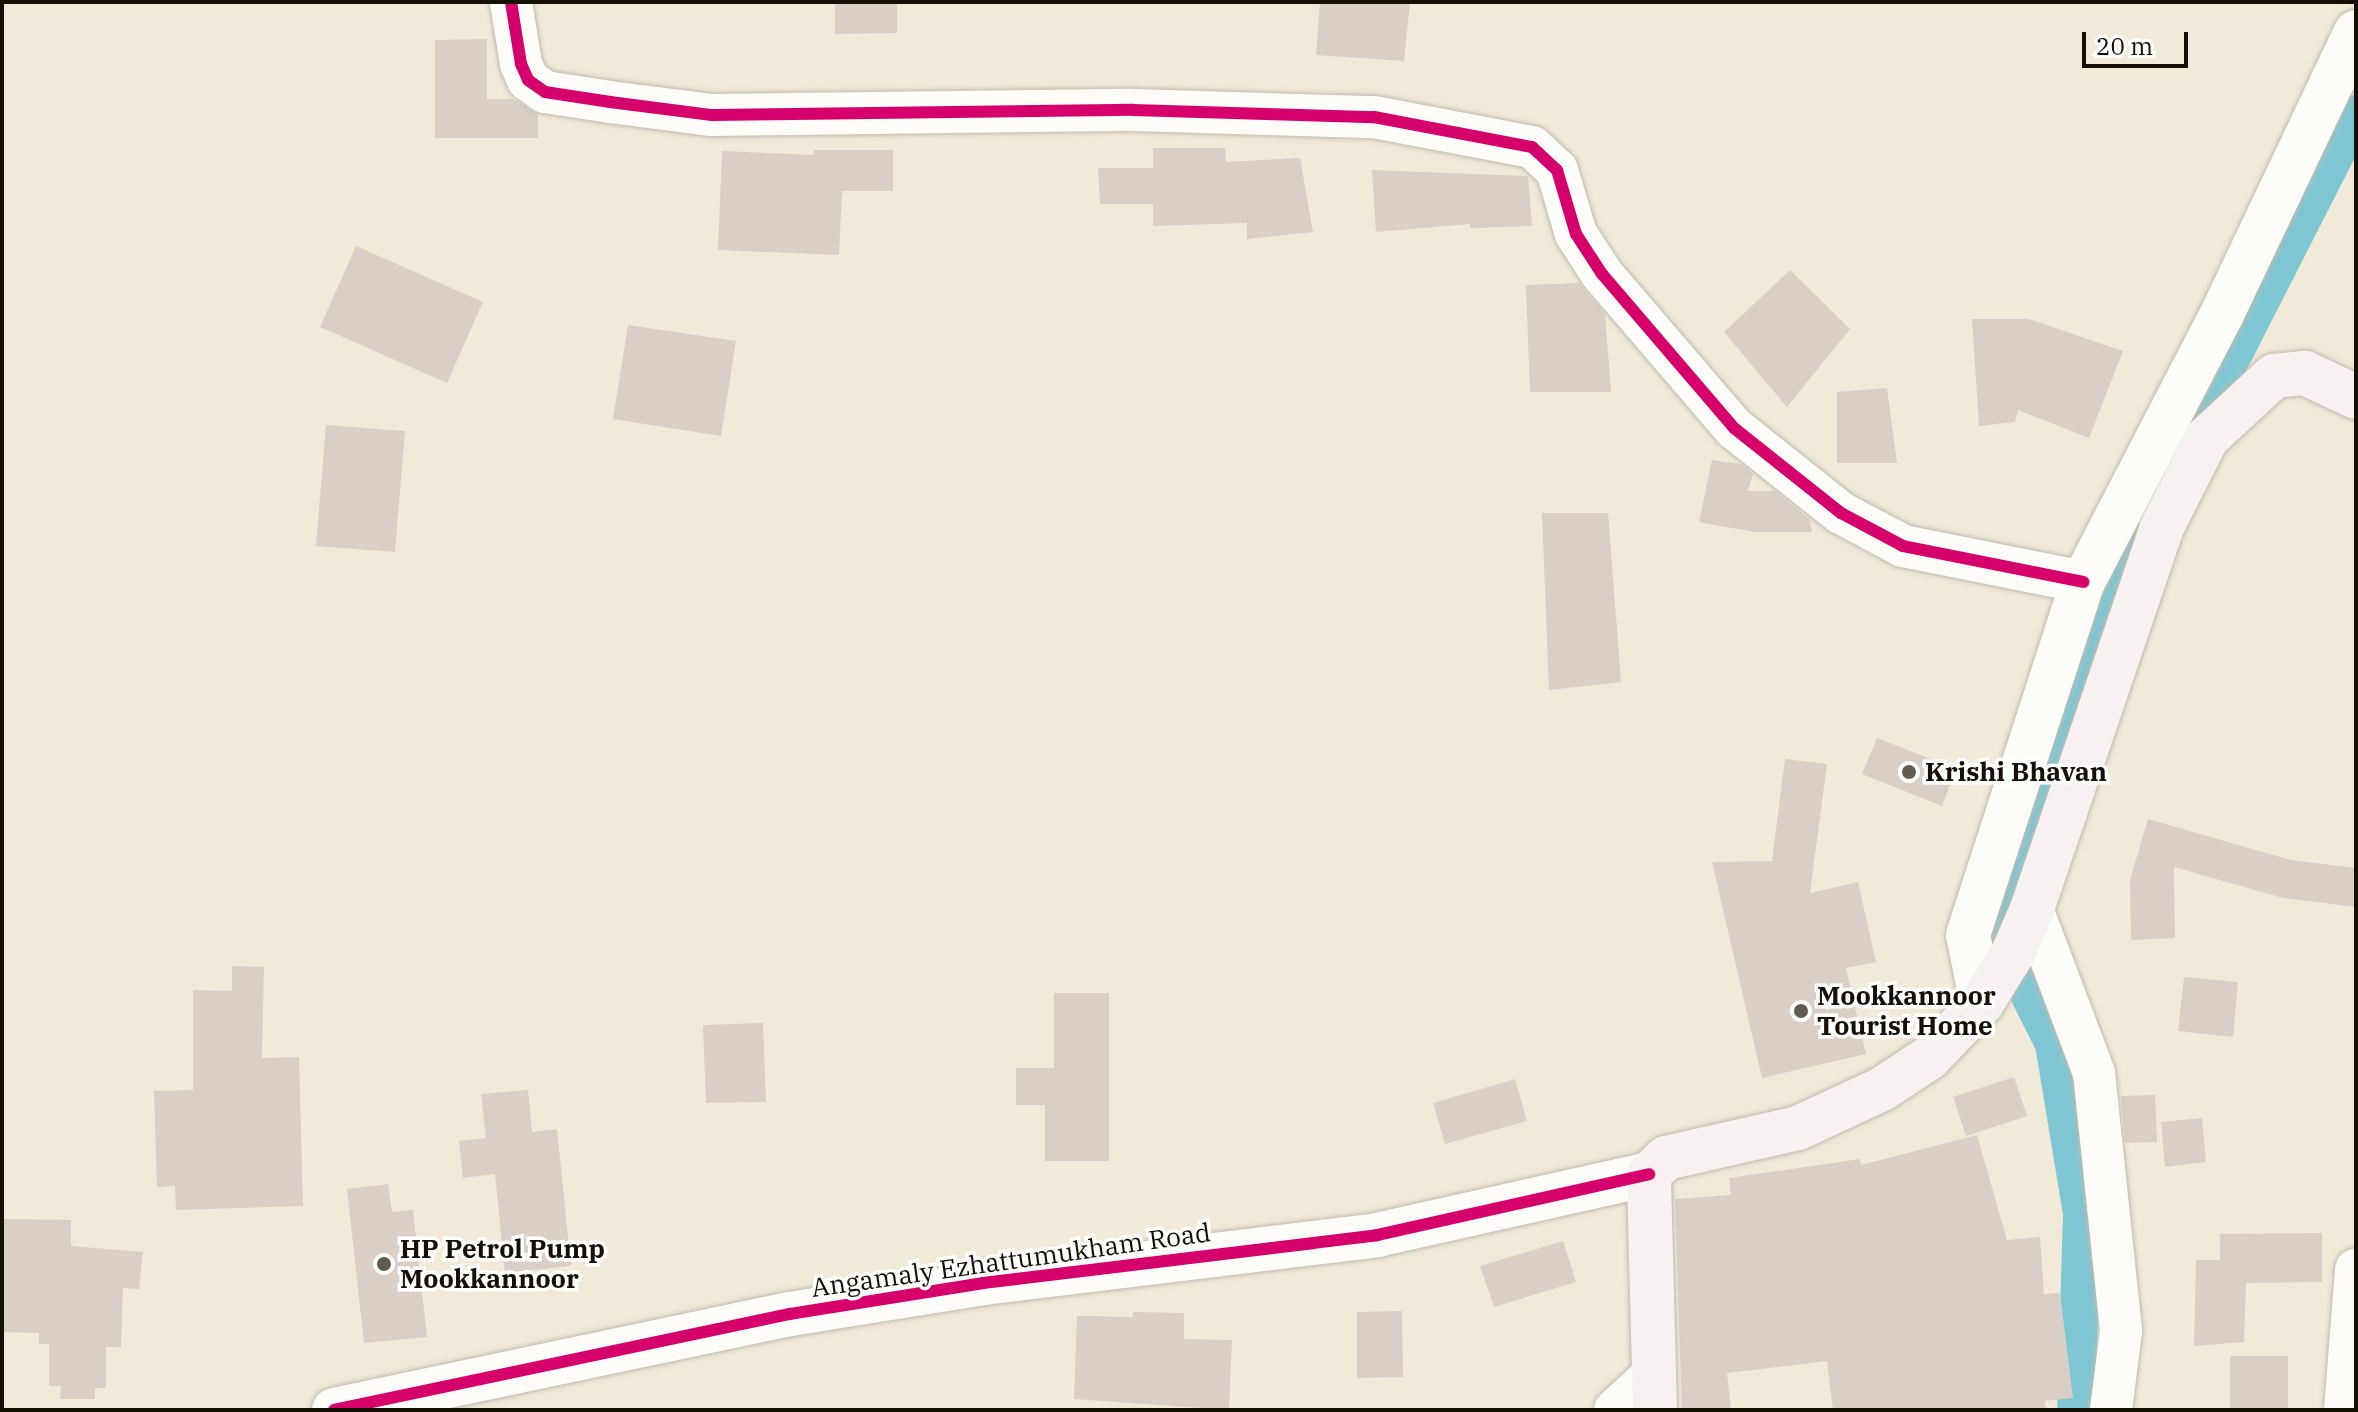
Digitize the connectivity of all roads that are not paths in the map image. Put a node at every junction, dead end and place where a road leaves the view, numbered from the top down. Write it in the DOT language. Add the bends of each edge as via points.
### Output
graph roads {
  1 [pos="511,2"];
  2 [pos="2356,32"];
  3 [pos="2356,397"];
  4 [pos="2083,582"];
  5 [pos="2032,909"];
  6 [pos="1982,1003"];
  7 [pos="1649,1174"];
  8 [pos="2356,1269"];
  9 [pos="1654,1392"];
  10 [pos="334,1410"];
  11 [pos="1615,1410"];
  12 [pos="2111,1410"];
  13 [pos="2345,1410"];
  1 -- 4 [label="street" via="528,80 545,92 610,102 712,115 1133,110 1374,117 1532,147 1557,170 1576,234 1602,274 1734,428 1841,513 1903,546"];
  2 -- 4 [label="street" via="2222,314"];
  3 -- 5 [label="main road" via="2305,373 2274,376 2207,438 2161,529"];
  4 -- 6 [label="street" via="1968,935"];
  5 -- 6 [label="main road"];
  5 -- 12 [label="street" via="2094,1073 2121,1331"];
  6 -- 7 [label="main road" via="1929,1058 1882,1089 1798,1128 1666,1158"];
  7 -- 9 [label="main road"];
  7 -- 10 [label="street, Angamaly Ezhattumukham Road" via="1377,1235 983,1283 790,1314"];
  8 -- 13 [label="street"];
  9 -- 11 [label="street"];
}
